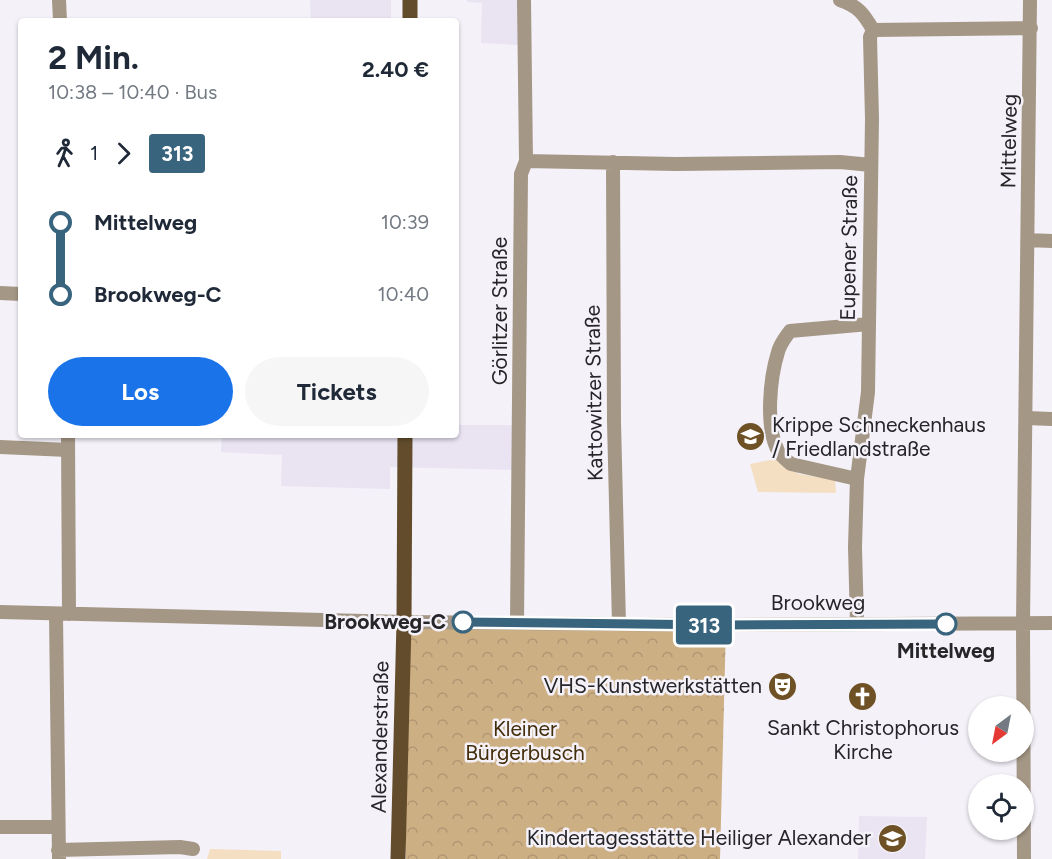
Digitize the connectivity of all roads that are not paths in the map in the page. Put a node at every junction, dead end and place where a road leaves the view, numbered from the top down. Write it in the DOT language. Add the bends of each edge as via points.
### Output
graph roads {
  1 [pos="59,0"];
  2 [pos="410,0"];
  3 [pos="524,0"];
  4 [pos="840,0"];
  5 [pos="1030,0"];
  6 [pos="60,18"];
  7 [pos="410,18"];
  8 [pos="1030,28"];
  9 [pos="873,30"];
  10 [pos="526,161"];
  11 [pos="613,162"];
  12 [pos="871,165"];
  13 [pos="1028,240"];
  14 [pos="1052,241"];
  15 [pos="0,293"];
  16 [pos="18,294"];
  17 [pos="869,324"];
  18 [pos="1026,418"];
  19 [pos="1052,419"];
  20 [pos="68,438"];
  21 [pos="405,438"];
  22 [pos="0,447"];
  23 [pos="68,450"];
  24 [pos="857,479"];
  25 [pos="0,612"];
  26 [pos="62,614"];
  27 [pos="404,622"];
  28 [pos="518,623"];
  29 [pos="1052,623"];
  30 [pos="619,624"];
  31 [pos="857,624"];
  32 [pos="1023,624"];
  33 [pos="58,827"];
  34 [pos="0,828"];
  35 [pos="193,849"];
  36 [pos="58,854"];
  37 [pos="398,859"];
  38 [pos="1024,859"];
  1 -- 6 [label="street"];
  2 -- 7 [label="main road"];
  3 -- 10 [label="street, Görlitzer Straße"];
  4 -- 9 [label="street" via="863,13"];
  5 -- 8 [label="street, Mittelweg"];
  8 -- 9 [label="street"];
  8 -- 13 [label="street, Mittelweg"];
  9 -- 12 [label="street, Eupener Straße"];
  10 -- 11 [label="street"];
  10 -- 28 [label="street, Görlitzer Straße" via="522,174"];
  11 -- 12 [label="street"];
  11 -- 30 [label="street, Kattowitzer Straße"];
  12 -- 17 [label="street, Eupener Straße"];
  13 -- 14 [label="street"];
  13 -- 18 [label="street, Mittelweg"];
  15 -- 16 [label="street"];
  17 -- 24 [label="street, Eupener Straße" via="868,392"];
  17 -- 24 [label="street" via="790,331 778,350 770,407 773,439 778,452 791,464"];
  18 -- 19 [label="street"];
  18 -- 32 [label="street, Mittelweg"];
  20 -- 23 [label="street"];
  21 -- 27 [label="main road, Alexanderstraße"];
  22 -- 23 [label="street"];
  23 -- 26 [label="street"];
  24 -- 31 [label="street, Eupener Straße"];
  25 -- 26 [label="street, Brookweg"];
  26 -- 27 [label="street, Brookweg"];
  26 -- 33 [label="street"];
  27 -- 28 [label="street, Brookweg"];
  27 -- 37 [label="main road, Alexanderstraße"];
  28 -- 30 [label="street, Brookweg"];
  29 -- 32 [label="street, Brookweg"];
  30 -- 31 [label="street, Brookweg"];
  31 -- 32 [label="street, Brookweg"];
  32 -- 38 [label="street, Mittelweg"];
  33 -- 34 [label="street"];
  33 -- 36 [label="street"];
  35 -- 36 [label="street"];
}
